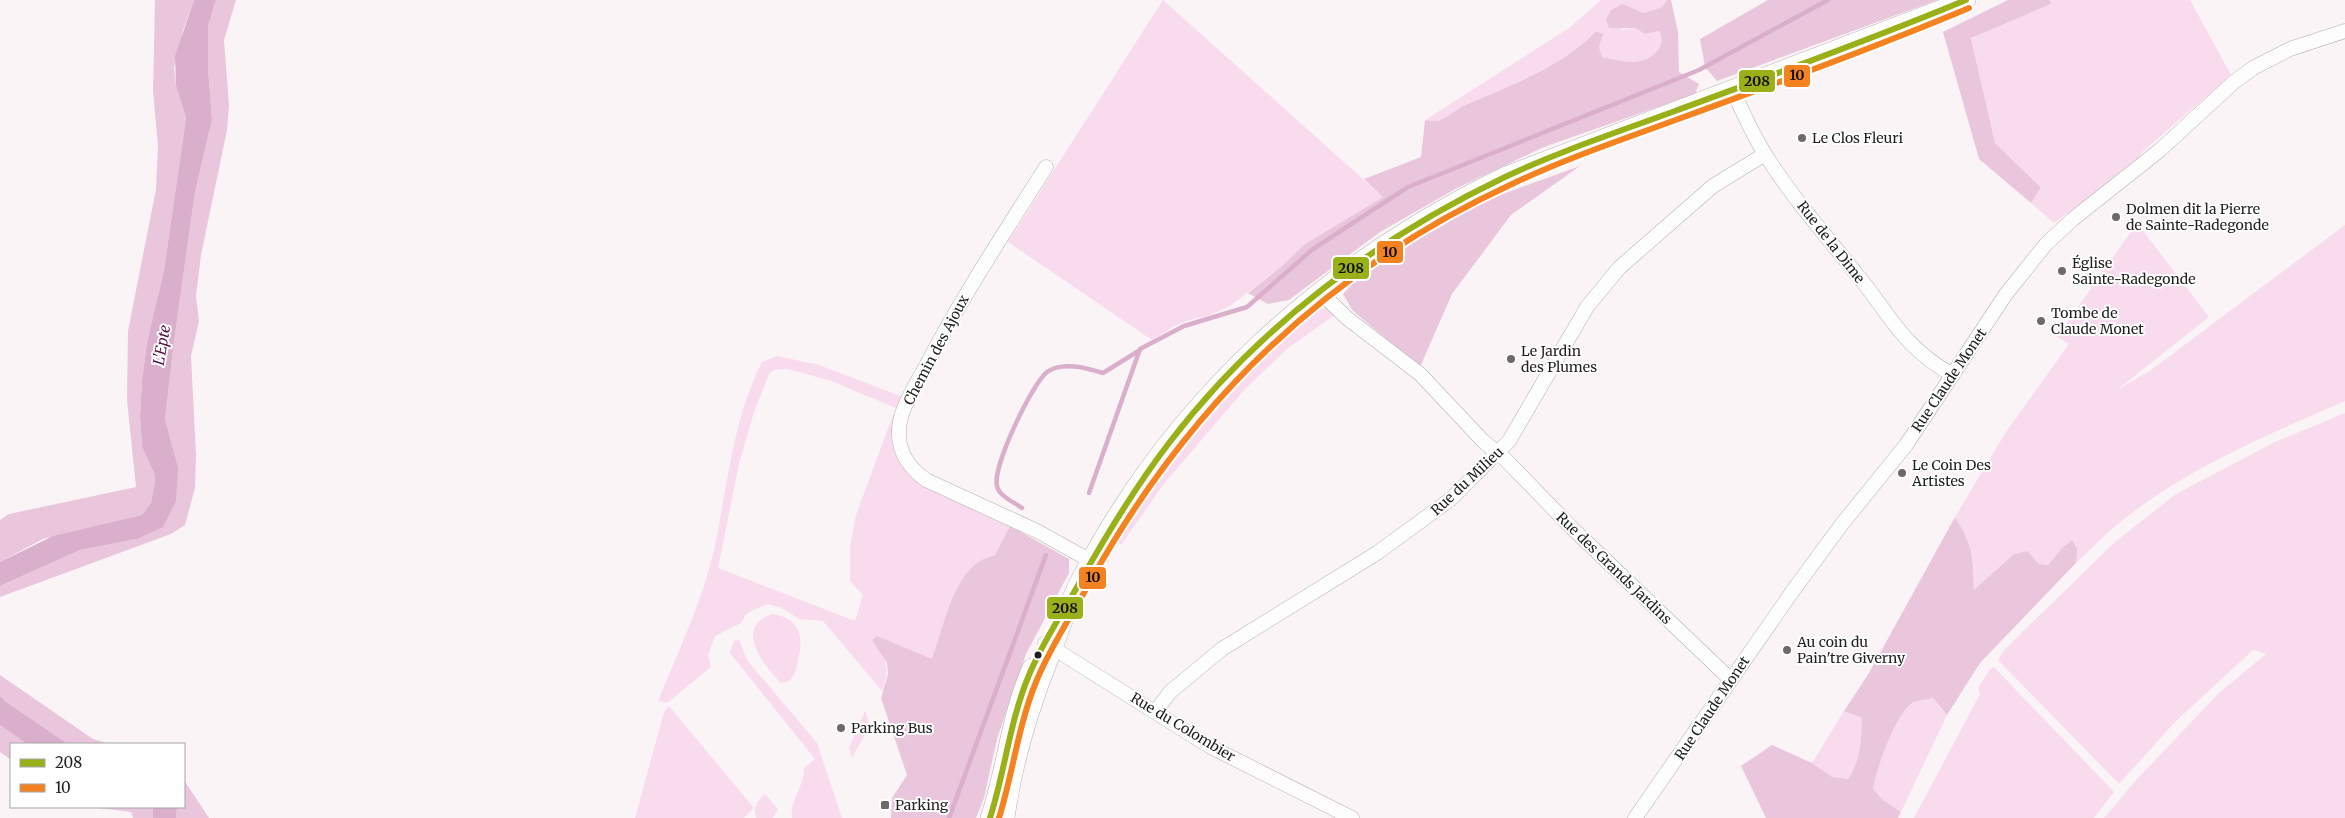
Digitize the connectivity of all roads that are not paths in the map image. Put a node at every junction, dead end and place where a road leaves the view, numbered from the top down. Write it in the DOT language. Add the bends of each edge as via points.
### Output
graph roads {
  1 [pos="1966,0"];
  2 [pos="2345,32"];
  3 [pos="1732,90"];
  4 [pos="1765,154"];
  5 [pos="1046,167"];
  6 [pos="1319,291"];
  7 [pos="1953,375"];
  8 [pos="1498,454"];
  9 [pos="1091,561"];
  10 [pos="1049,645"];
  11 [pos="1731,680"];
  12 [pos="1156,712"];
  13 [pos="990,818"];
  14 [pos="1005,818"];
  15 [pos="1352,818"];
  16 [pos="1635,818"];
  1 -- 3 [label="main road"];
  2 -- 7 [label="street, Rue Claude Monet" via="2290,49 2253,68 2160,150 2060,230 2006,294"];
  3 -- 4 [label="street, Rue de la Dime"];
  3 -- 6 [label="main road" via="1506,176 1410,228"];
  4 -- 7 [label="street, Rue de la Dime" via="1908,342"];
  4 -- 8 [label="street, Rue du Milieu" via="1713,186 1619,268 1587,307 1517,428"];
  5 -- 9 [label="street, Chemin des Ajoux" via="953,314 905,405 898,435 910,468 926,480 1036,531"];
  6 -- 8 [label="street, Rue des Grands Jardins" via="1348,319 1420,374"];
  6 -- 9 [label="main road" via="1259,344 1202,403 1134,490"];
  7 -- 11 [label="street, Rue Claude Monet" via="1906,444 1842,524"];
  8 -- 11 [label="street, Rue des Grands Jardins"];
  8 -- 12 [label="street, Rue du Milieu" via="1451,499 1404,534 1222,649 1170,692"];
  9 -- 10 [label="main road"];
  10 -- 12 [label="street, Rue du Colombier"];
  10 -- 13 [label="main road" via="1021,696"];
  10 -- 14 [label="main road" via="1017,758"];
  11 -- 16 [label="street, Rue Claude Monet"];
  12 -- 15 [label="street, Rue du Colombier" via="1208,746"];
}
